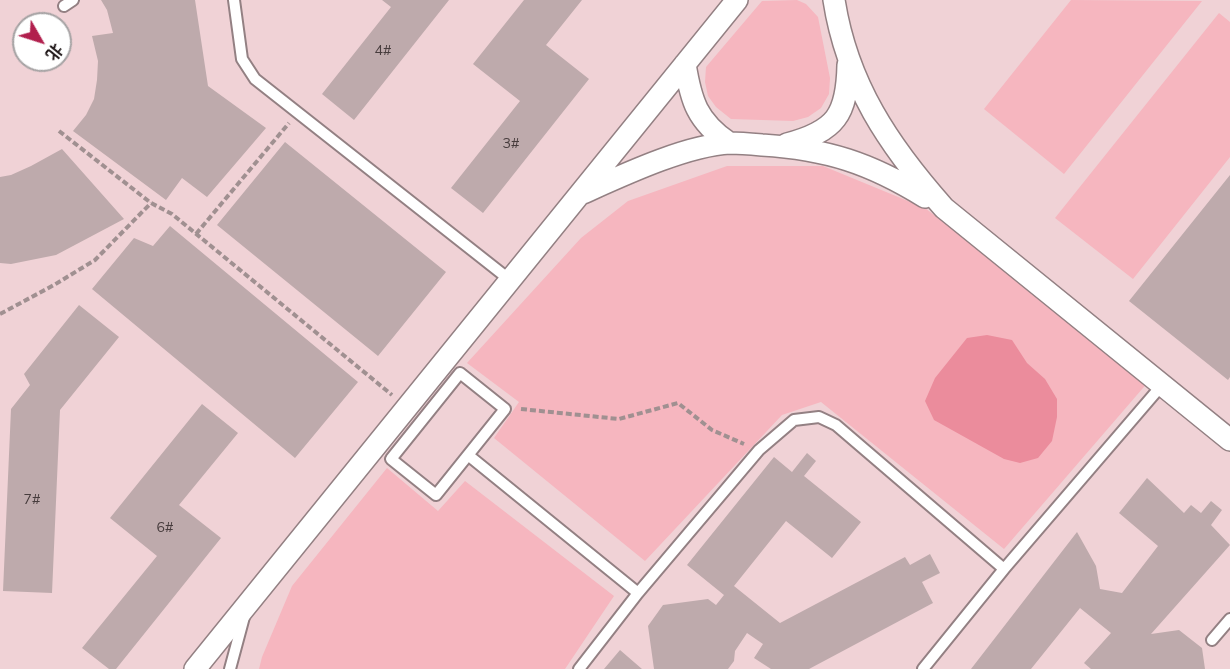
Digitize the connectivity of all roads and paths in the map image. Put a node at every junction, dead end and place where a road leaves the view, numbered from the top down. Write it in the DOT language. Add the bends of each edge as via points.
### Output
graph roads {
  1 [pos="234,0"];
  2 [pos="737,0"];
  3 [pos="831,4"];
  4 [pos="848,58"];
  5 [pos="685,63"];
  6 [pos="299,111"];
  7 [pos="59,131"];
  8 [pos="729,143"];
  9 [pos="778,146"];
  10 [pos="578,196"];
  11 [pos="151,203"];
  12 [pos="944,208"];
  13 [pos="196,234"];
  14 [pos="510,280"];
  15 [pos="0,314"];
  16 [pos="1162,385"];
  17 [pos="505,409"];
  18 [pos="415,413"];
  19 [pos="1230,440"];
  20 [pos="759,450"];
  21 [pos="468,455"];
  22 [pos="1004,569"];
  23 [pos="638,592"];
  24 [pos="248,604"];
  25 [pos="1230,619"];
  26 [pos="1212,640"];
  27 [pos="195,669"];
  28 [pos="230,669"];
  29 [pos="579,669"];
  30 [pos="922,669"];
  1 -- 6 [label="lane" via="244,63 260,83"];
  2 -- 5 [label="street"];
  3 -- 4 [label="street"];
  4 -- 9 [label="street" via="848,87 839,114 814,135"];
  4 -- 12 [label="street" via="881,127"];
  5 -- 8 [label="street" via="690,93 699,114"];
  5 -- 10 [label="street"];
  6 -- 13 [label="path"];
  6 -- 14 [label="lane"];
  7 -- 11 [label="path"];
  8 -- 9 [label="street"];
  8 -- 10 [label="street" via="670,158"];
  9 -- 12 [label="street" via="857,161"];
  10 -- 14 [label="street"];
  11 -- 13 [label="path"];
  11 -- 15 [label="path" via="95,260"];
  12 -- 16 [label="street"];
  13 -- 18 [label="path"];
  14 -- 18 [label="street"];
  16 -- 19 [label="street"];
  16 -- 22 [label="lane"];
  17 -- 18 [label="lane" via="460,373"];
  17 -- 20 [label="path" via="619,418 678,403 712,430"];
  17 -- 21 [label="lane"];
  18 -- 21 [label="lane" via="391,459 436,495"];
  18 -- 24 [label="street"];
  20 -- 22 [label="lane" via="794,420 819,417 836,425"];
  20 -- 23 [label="lane"];
  21 -- 23 [label="lane"];
  22 -- 30 [label="lane"];
  23 -- 29 [label="lane"];
  24 -- 27 [label="street"];
  24 -- 28 [label="lane"];
  25 -- 26 [label="lane"];
}
